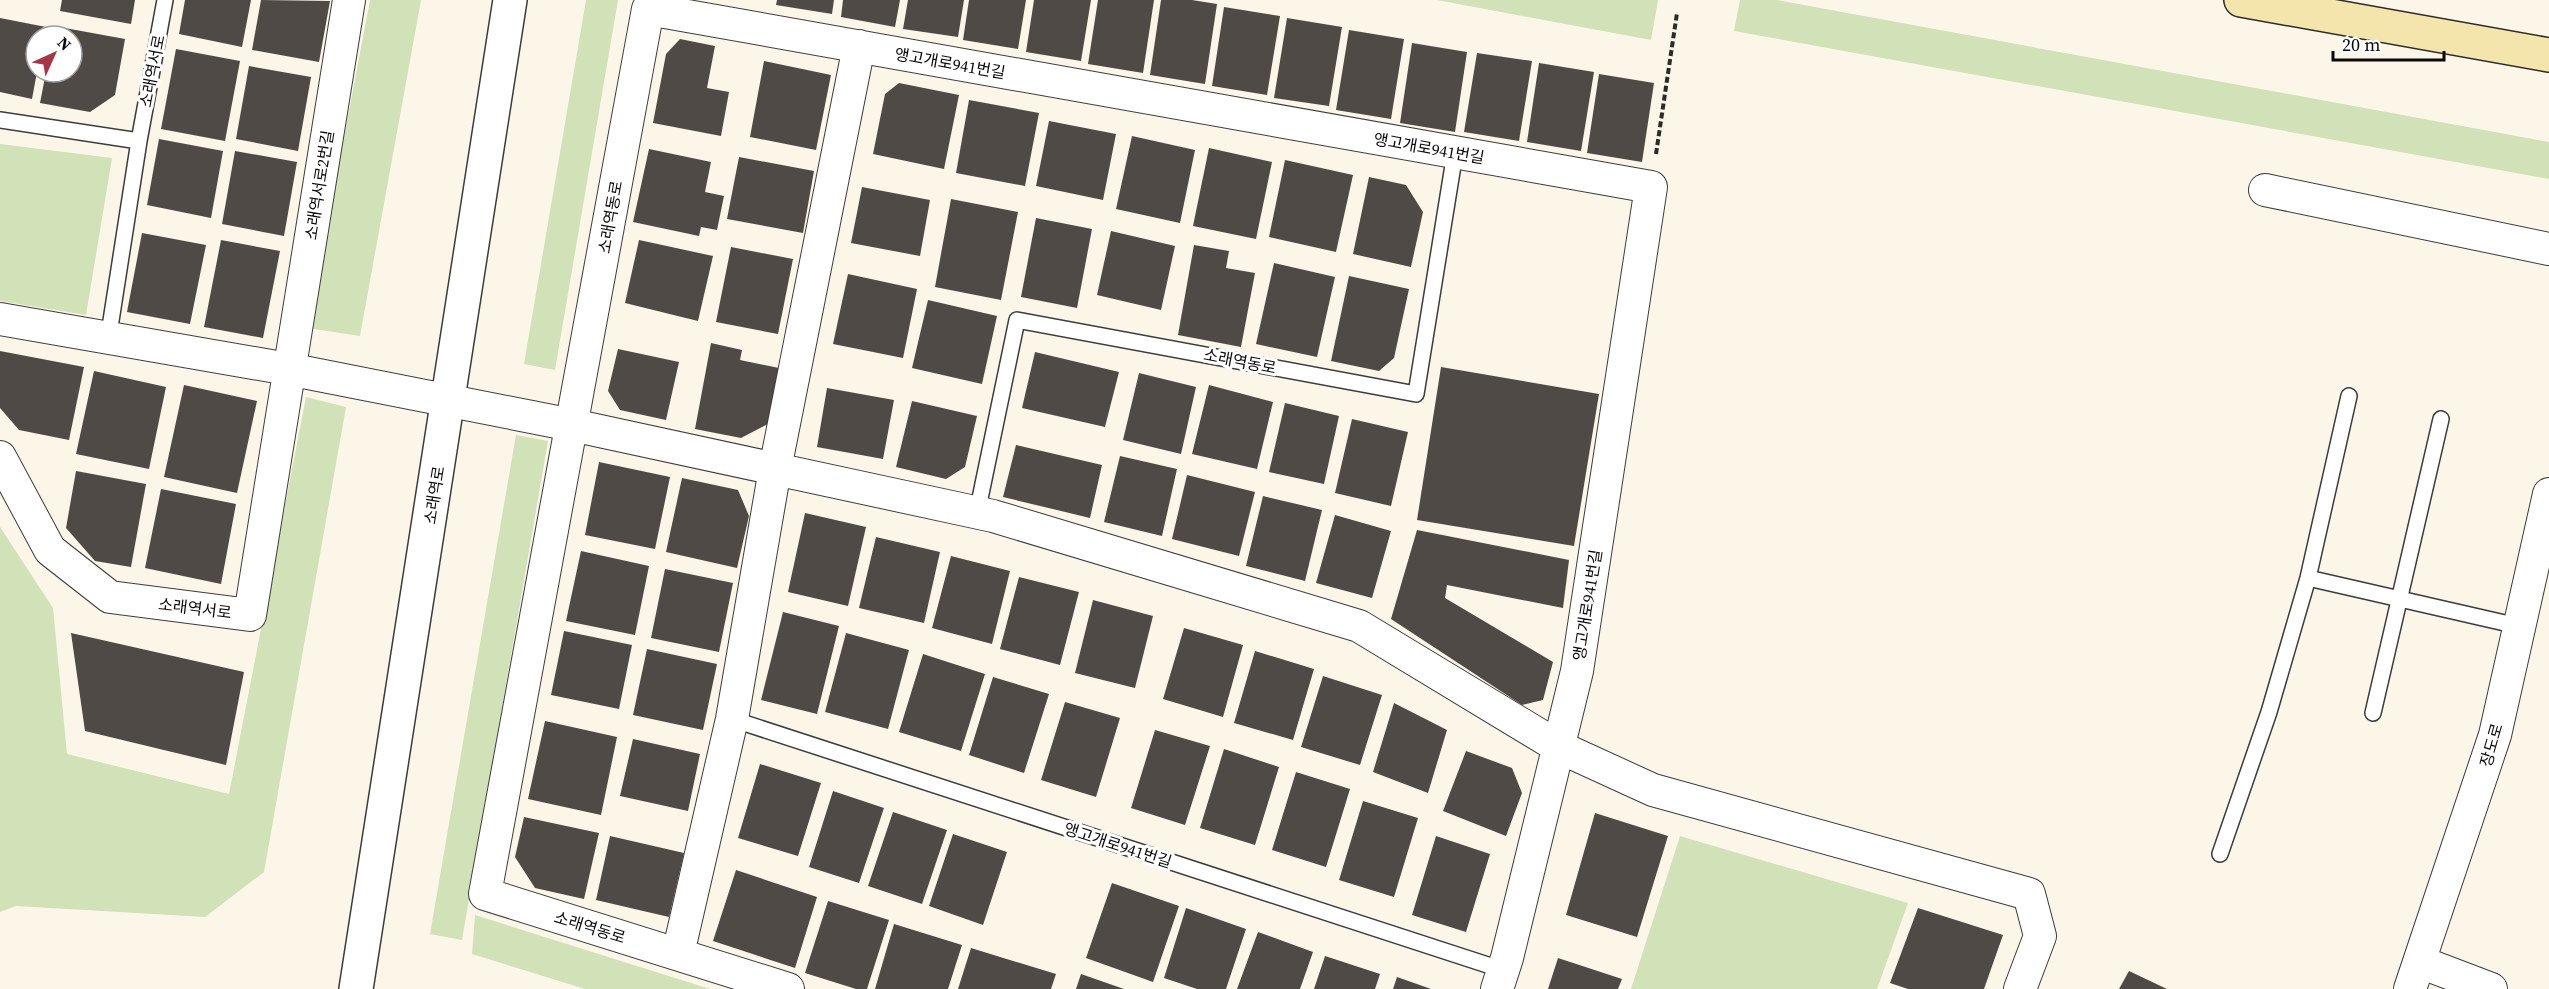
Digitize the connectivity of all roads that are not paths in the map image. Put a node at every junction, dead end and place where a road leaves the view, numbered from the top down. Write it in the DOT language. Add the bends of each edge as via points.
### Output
graph roads {
  1 [pos="165,0"];
  2 [pos="349,0"];
  3 [pos="510,0"];
  4 [pos="2241,0"];
  5 [pos="648,9"];
  6 [pos="859,46"];
  7 [pos="2549,55"];
  8 [pos="0,120"];
  9 [pos="139,141"];
  10 [pos="1455,153"];
  11 [pos="2265,190"];
  12 [pos="2549,249"];
  13 [pos="0,319"];
  14 [pos="108,340"];
  15 [pos="288,369"];
  16 [pos="2349,396"];
  17 [pos="449,402"];
  18 [pos="2441,419"];
  19 [pos="572,424"];
  20 [pos="0,457"];
  21 [pos="775,469"];
  22 [pos="2549,494"];
  23 [pos="977,513"];
  24 [pos="2308,578"];
  25 [pos="2400,600"];
  26 [pos="2518,626"];
  27 [pos="2373,713"];
  28 [pos="732,719"];
  29 [pos="1559,747"];
  30 [pos="2220,854"];
  31 [pos="678,954"];
  32 [pos="2415,975"];
  33 [pos="1500,980"];
  34 [pos="356,989"];
  35 [pos="788,989"];
  36 [pos="2020,989"];
  37 [pos="2491,989"];
  1 -- 9 [label="lane, 소래역서로"];
  2 -- 15 [label="street, 소래역서로2번길"];
  3 -- 17 [label="street, 소래역로"];
  4 -- 7 [label="main road"];
  5 -- 6 [label="street, 앵고개로941번길"];
  5 -- 19 [label="street, 소래역동로"];
  6 -- 10 [label="street, 앵고개로941번길"];
  6 -- 21 [label="street"];
  8 -- 9 [label="lane"];
  9 -- 14 [label="lane, 소래역서로"];
  10 -- 23 [label="lane, 소래역동로" via="1416,394 1017,320"];
  10 -- 29 [label="street, 앵고개로941번길" via="1651,187 1577,670"];
  11 -- 12 [label="street"];
  13 -- 14 [label="street"];
  14 -- 15 [label="street"];
  15 -- 17 [label="street"];
  15 -- 20 [label="street, 소래역서로" via="250,615 110,597 50,550"];
  16 -- 24 [label="lane"];
  17 -- 19 [label="street"];
  17 -- 34 [label="street, 소래역로"];
  18 -- 25 [label="lane"];
  19 -- 21 [label="street"];
  19 -- 31 [label="street, 소래역동로" via="485,894"];
  21 -- 23 [label="street"];
  21 -- 28 [label="street"];
  22 -- 26 [label="street, 장도로"];
  23 -- 29 [label="street" via="1359,626"];
  24 -- 25 [label="lane"];
  24 -- 30 [label="lane" via="2269,712"];
  25 -- 26 [label="lane"];
  25 -- 27 [label="lane"];
  26 -- 32 [label="street, 장도로" via="2496,735"];
  28 -- 31 [label="street"];
  28 -- 33 [label="lane, 앵고개로941번길"];
  29 -- 33 [label="street, 앵고개로941번길"];
  29 -- 36 [label="street" via="1653,790 2029,894 2040,936"];
  31 -- 35 [label="street"];
  32 -- 37 [label="street"];
}
